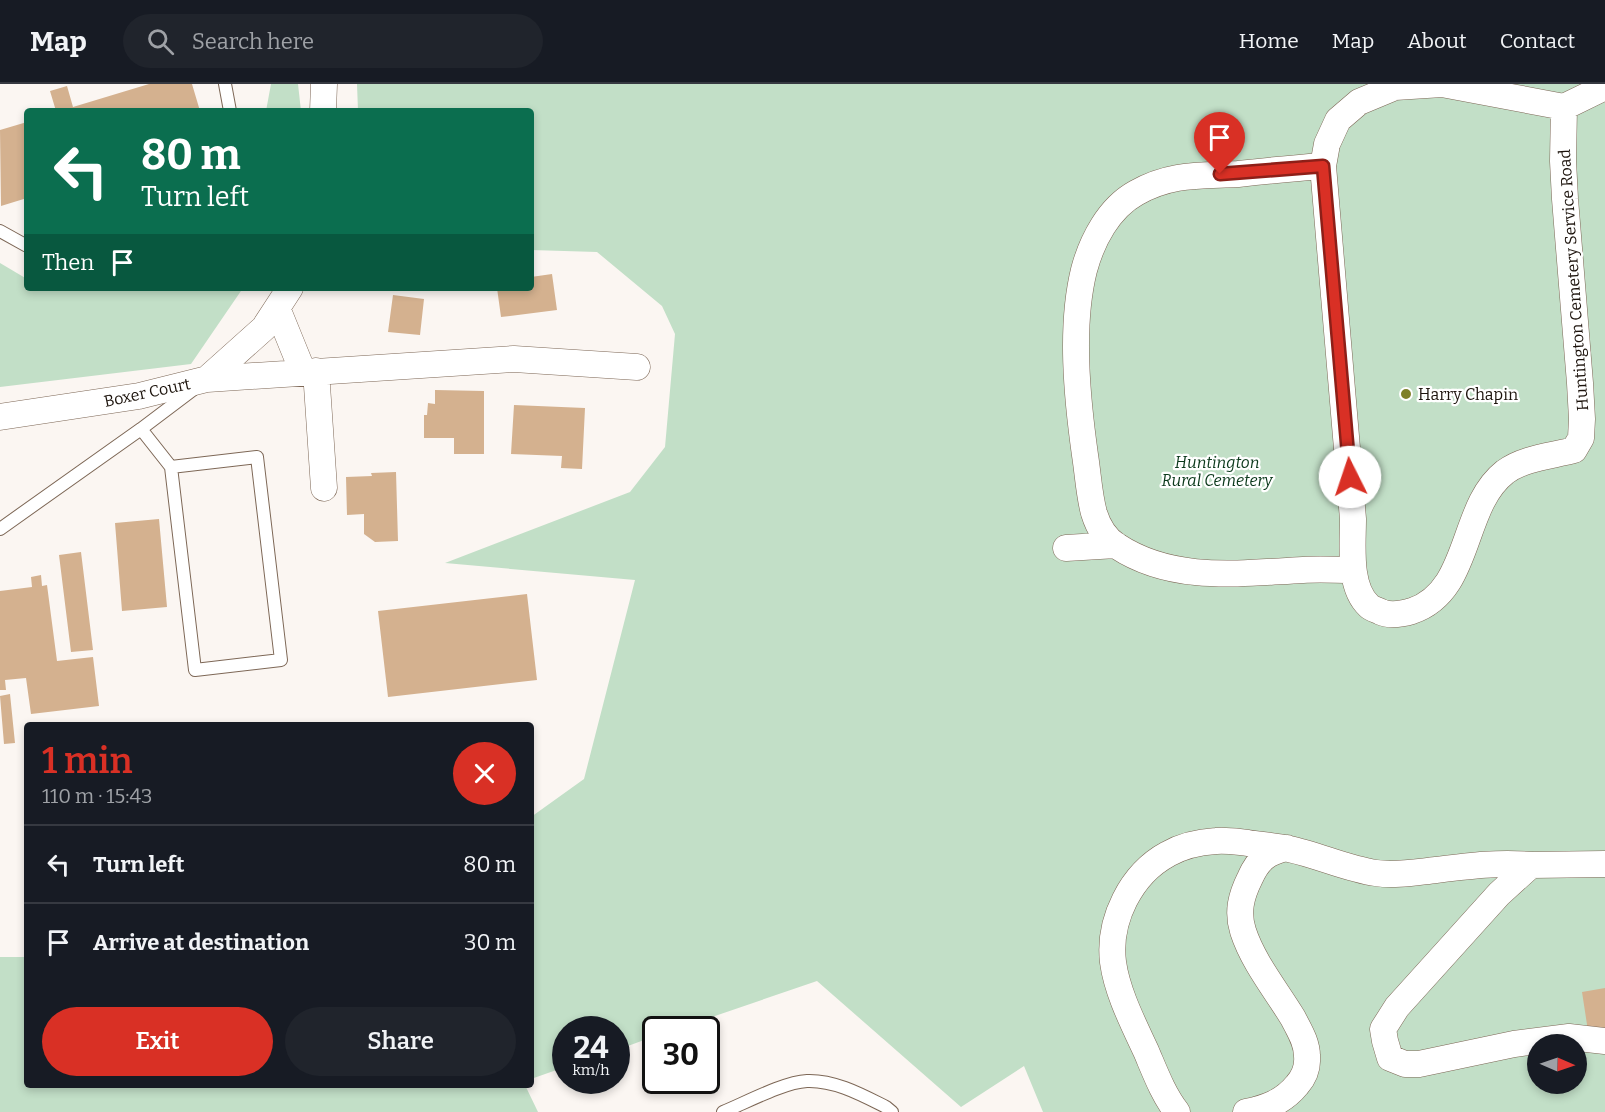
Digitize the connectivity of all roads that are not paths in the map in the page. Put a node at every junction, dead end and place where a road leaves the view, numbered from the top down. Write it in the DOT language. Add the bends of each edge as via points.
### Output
graph roads {
  1 [pos="225,84"];
  2 [pos="324,84"];
  3 [pos="1605,87"];
  4 [pos="1564,107"];
  5 [pos="229,108"];
  6 [pos="323,108"];
  7 [pos="1323,166"];
  8 [pos="0,231"];
  9 [pos="24,244"];
  10 [pos="284,298"];
  11 [pos="637,367"];
  12 [pos="309,372"];
  13 [pos="207,379"];
  14 [pos="0,417"];
  15 [pos="141,429"];
  16 [pos="171,467"];
  17 [pos="324,488"];
  18 [pos="0,529"];
  19 [pos="1116,545"];
  20 [pos="1066,548"];
  21 [pos="1353,570"];
  22 [pos="1287,848"];
  23 [pos="1605,864"];
  24 [pos="1531,865"];
  25 [pos="1605,1041"];
  26 [pos="723,1112"];
  27 [pos="892,1112"];
  28 [pos="1177,1112"];
  29 [pos="1246,1112"];
  1 -- 5 [label="lane"];
  2 -- 6 [label="street"];
  3 -- 4 [label="street"];
  4 -- 7 [label="street, Huntington Cemetery Service Road" via="1442,84 1395,87 1359,102 1338,120 1327,144"];
  4 -- 21 [label="street, Huntington Cemetery Service Road" via="1563,160 1583,455 1522,462 1505,472 1489,489 1454,573 1424,607 1402,614 1384,614 1370,607 1360,594"];
  7 -- 19 [label="street" via="1179,176 1158,183 1135,193 1121,205 1092,244 1084,270 1077,335 1081,423 1095,515 1104,534"];
  7 -- 21 [label="street, Huntington Cemetery Service Road" via="1353,519"];
  8 -- 9 [label="lane"];
  10 -- 12 [label="street"];
  10 -- 13 [label="street, Boxer Court" via="264,327"];
  11 -- 12 [label="street" via="514,359"];
  12 -- 13 [label="street"];
  12 -- 17 [label="street"];
  13 -- 14 [label="street, Boxer Court" via="139,396"];
  13 -- 15 [label="lane"];
  15 -- 16 [label="lane"];
  15 -- 18 [label="lane"];
  16 -- 16 [label="lane" via="257,457 281,660 195,670"];
  19 -- 20 [label="street"];
  19 -- 21 [label="street" via="1183,571 1240,574"];
  22 -- 24 [label="street" via="1377,873 1483,864"];
  22 -- 28 [label="street" via="1220,840 1184,847 1167,854 1140,876 1122,906 1114,941 1117,977 1164,1093"];
  22 -- 29 [label="street" via="1274,851 1254,868 1244,890 1240,915 1248,943 1301,1033 1308,1055 1306,1069 1285,1097"];
  23 -- 24 [label="street"];
  24 -- 25 [label="street" via="1499,894 1397,1007 1383,1029 1390,1058 1419,1064 1569,1037"];
  26 -- 27 [label="lane" via="789,1084 806,1081 846,1088"];
}
